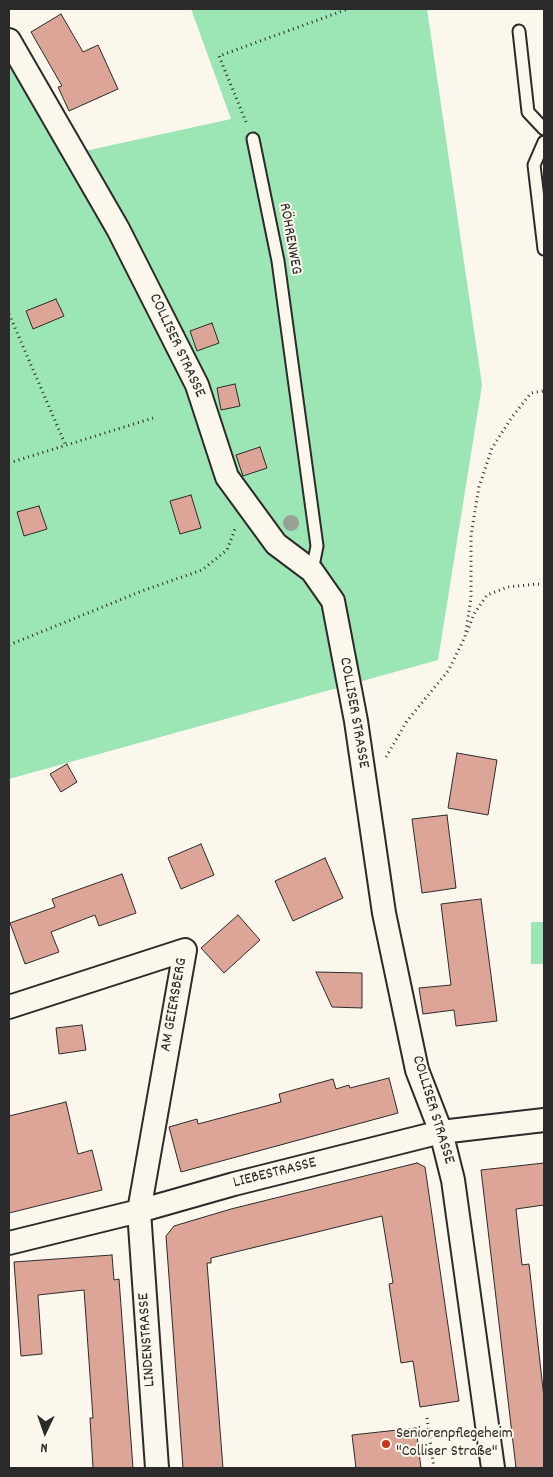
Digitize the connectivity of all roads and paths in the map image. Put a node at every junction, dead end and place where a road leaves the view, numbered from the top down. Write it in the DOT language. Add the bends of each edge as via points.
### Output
graph roads {
  1 [pos="348,9"];
  2 [pos="519,31"];
  3 [pos="9,40"];
  4 [pos="544,129"];
  5 [pos="253,139"];
  6 [pos="544,142"];
  7 [pos="544,249"];
  8 [pos="9,314"];
  9 [pos="544,391"];
  10 [pos="153,418"];
  11 [pos="66,446"];
  12 [pos="9,464"];
  13 [pos="246,503"];
  14 [pos="312,571"];
  15 [pos="544,585"];
  16 [pos="465,637"];
  17 [pos="9,645"];
  18 [pos="384,761"];
  19 [pos="9,1007"];
  20 [pos="544,1120"];
  21 [pos="441,1132"];
  22 [pos="139,1211"];
  23 [pos="9,1243"];
  24 [pos="427,1418"];
  25 [pos="157,1468"];
  26 [pos="434,1468"];
  27 [pos="492,1468"];
  1 -- 5 [label="path" via="219,56"];
  2 -- 4 [label="lane" via="528,112"];
  3 -- 13 [label="street, COLLISER STRASSE" via="118,228 197,385 226,477"];
  5 -- 14 [label="lane, RÖHRENWEG" via="281,280 317,546"];
  6 -- 7 [label="lane" via="534,165"];
  8 -- 11 [label="path"];
  9 -- 16 [label="path" via="532,393 512,417 492,448 479,487 471,535 471,598"];
  10 -- 11 [label="path"];
  11 -- 12 [label="path"];
  13 -- 14 [label="street, COLLISER STRASSE" via="276,544"];
  13 -- 17 [label="path" via="227,550 202,570"];
  14 -- 21 [label="street, COLLISER STRASSE" via="333,601 356,721 384,913 417,1070"];
  15 -- 16 [label="path" via="508,587 487,595 474,614"];
  16 -- 18 [label="path" via="448,671 407,721"];
  19 -- 22 [label="street, AM GEIERSBERG" via="185,950"];
  20 -- 21 [label="street, LIEBESTRASSE"];
  21 -- 22 [label="street, LIEBESTRASSE"];
  21 -- 27 [label="street, COLLISER STRASSE" via="453,1180"];
  22 -- 23 [label="street, LIEBESTRASSE"];
  22 -- 25 [label="street, LINDENSTRASSE"];
  24 -- 26 [label="path"];
}
